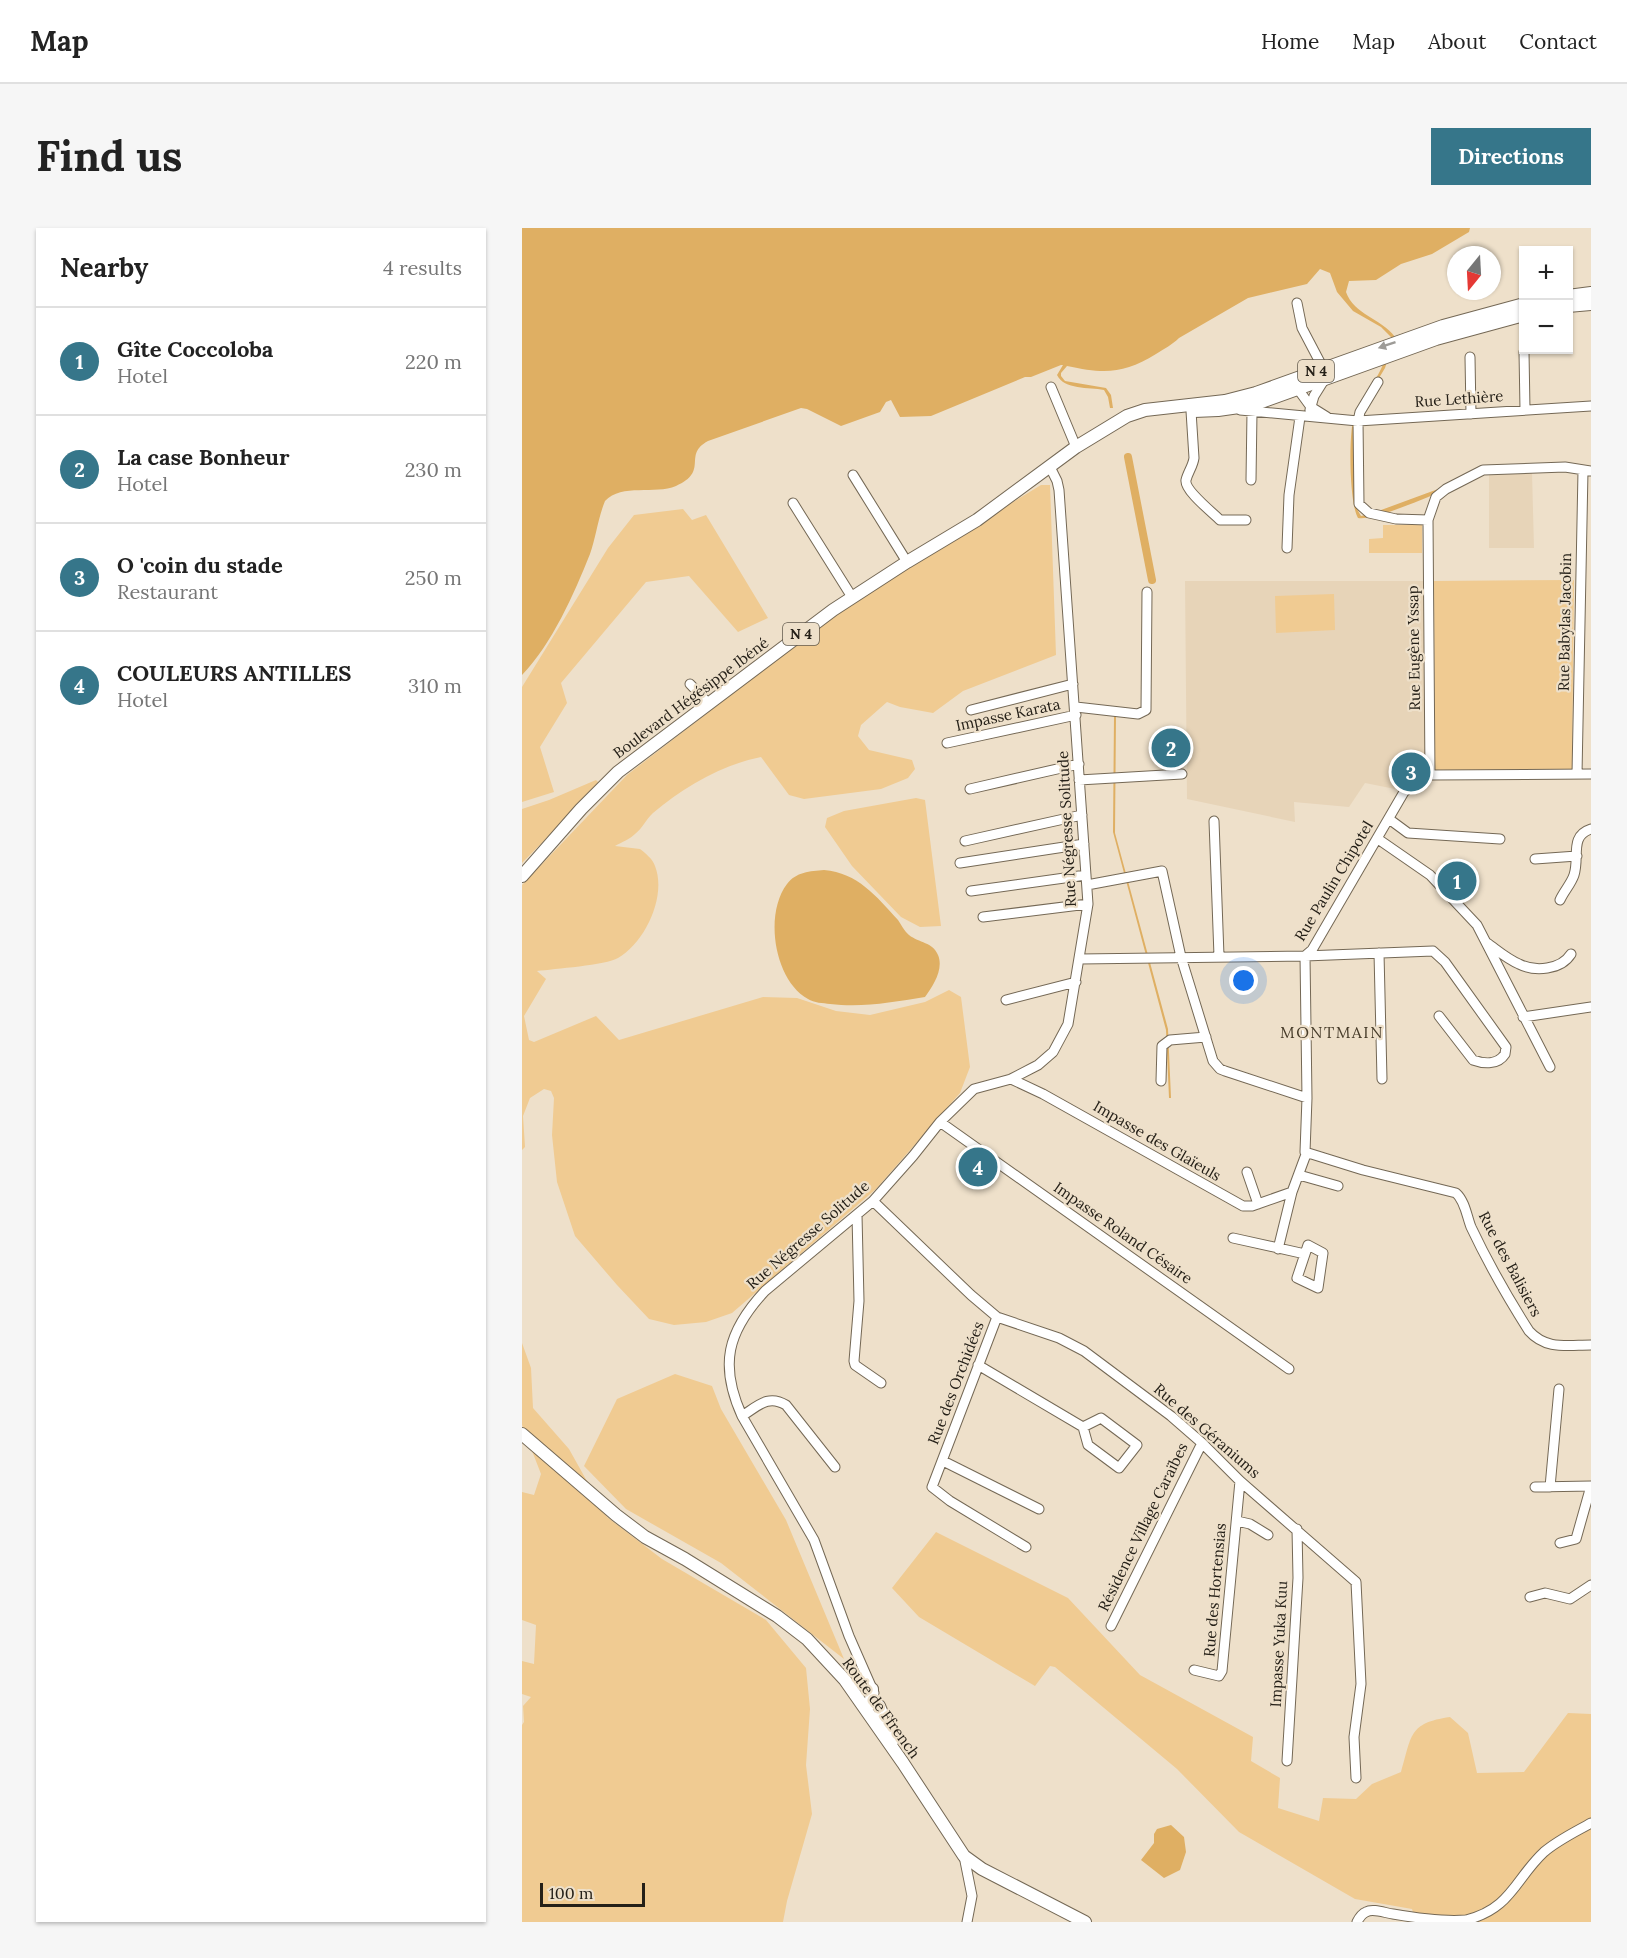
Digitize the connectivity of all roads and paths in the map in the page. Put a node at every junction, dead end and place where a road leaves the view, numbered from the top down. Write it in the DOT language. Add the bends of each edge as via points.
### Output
graph roads {
  1 [pos="1591,293"];
  2 [pos="1573,295"];
  3 [pos="1297,303"];
  4 [pos="1591,304"];
  5 [pos="1519,305"];
  6 [pos="1573,306"];
  7 [pos="1519,316"];
  8 [pos="1524,354"];
  9 [pos="1470,357"];
  10 [pos="1323,374"];
  11 [pos="1378,382"];
  12 [pos="1294,385"];
  13 [pos="1274,386"];
  14 [pos="1051,387"];
  15 [pos="1270,400"];
  16 [pos="1591,406"];
  17 [pos="1311,407"];
  18 [pos="1230,409"];
  19 [pos="1525,410"];
  20 [pos="1191,411"];
  21 [pos="1252,412"];
  22 [pos="1471,414"];
  23 [pos="1277,415"];
  24 [pos="1303,417"];
  25 [pos="1329,418"];
  26 [pos="1358,421"];
  27 [pos="1108,428"];
  28 [pos="1076,447"];
  29 [pos="1050,467"];
  30 [pos="1587,471"];
  31 [pos="853,475"];
  32 [pos="1251,480"];
  33 [pos="794,503"];
  34 [pos="1246,520"];
  35 [pos="1428,520"];
  36 [pos="1287,548"];
  37 [pos="907,562"];
  38 [pos="1147,592"];
  39 [pos="852,597"];
  40 [pos="1581,643"];
  41 [pos="1591,644"];
  42 [pos="690,684"];
  43 [pos="1073,684"];
  44 [pos="708,704"];
  45 [pos="971,710"];
  46 [pos="1076,711"];
  47 [pos="947,744"];
  48 [pos="1079,764"];
  49 [pos="1182,774"];
  50 [pos="1577,774"];
  51 [pos="1591,774"];
  52 [pos="1430,775"];
  53 [pos="1079,780"];
  54 [pos="970,789"];
  55 [pos="1082,815"];
  56 [pos="1389,819"];
  57 [pos="1214,821"];
  58 [pos="1591,830"];
  59 [pos="1378,839"];
  60 [pos="1500,839"];
  61 [pos="964,841"];
  62 [pos="1084,844"];
  63 [pos="1576,856"];
  64 [pos="1535,858"];
  65 [pos="960,863"];
  66 [pos="1086,875"];
  67 [pos="522,876"];
  68 [pos="1088,885"];
  69 [pos="971,891"];
  70 [pos="1560,900"];
  71 [pos="1088,904"];
  72 [pos="983,917"];
  73 [pos="1486,943"];
  74 [pos="1379,953"];
  75 [pos="1571,954"];
  76 [pos="1219,956"];
  77 [pos="1305,956"];
  78 [pos="1181,957"];
  79 [pos="1080,959"];
  80 [pos="1076,982"];
  81 [pos="1006,1000"];
  82 [pos="1591,1007"];
  83 [pos="1439,1016"];
  84 [pos="1523,1017"];
  85 [pos="1206,1037"];
  86 [pos="1550,1067"];
  87 [pos="1011,1079"];
  88 [pos="1382,1079"];
  89 [pos="1161,1081"];
  90 [pos="1307,1098"];
  91 [pos="940,1122"];
  92 [pos="1305,1157"];
  93 [pos="1247,1172"];
  94 [pos="1299,1175"];
  95 [pos="1338,1186"];
  96 [pos="1292,1191"];
  97 [pos="873,1201"];
  98 [pos="1258,1204"];
  99 [pos="857,1215"];
  100 [pos="1233,1238"];
  101 [pos="1278,1249"];
  102 [pos="1305,1254"];
  103 [pos="997,1317"];
  104 [pos="1591,1345"];
  105 [pos="978,1365"];
  106 [pos="1289,1369"];
  107 [pos="881,1383"];
  108 [pos="1559,1389"];
  109 [pos="742,1416"];
  110 [pos="1083,1427"];
  111 [pos="522,1434"];
  112 [pos="1202,1443"];
  113 [pos="943,1461"];
  114 [pos="835,1467"];
  115 [pos="1240,1480"];
  116 [pos="1591,1486"];
  117 [pos="1535,1487"];
  118 [pos="1550,1487"];
  119 [pos="1039,1509"];
  120 [pos="1237,1521"];
  121 [pos="1297,1529"];
  122 [pos="1268,1535"];
  123 [pos="1560,1543"];
  124 [pos="1026,1547"];
  125 [pos="1591,1585"];
  126 [pos="1530,1597"];
  127 [pos="1111,1626"];
  128 [pos="1194,1670"];
  129 [pos="872,1689"];
  130 [pos="879,1706"];
  131 [pos="870,1714"];
  132 [pos="1287,1761"];
  133 [pos="903,1763"];
  134 [pos="1356,1778"];
  135 [pos="1591,1823"];
  136 [pos="969,1859"];
  137 [pos="967,1922"];
  138 [pos="1085,1922"];
  139 [pos="1357,1922"];
  1 -- 2 [label="main road"];
  3 -- 10 [label="street" via="1302,328"];
  4 -- 6 [label="main road"];
  5 -- 10 [label="main road, Boulevard Hégésippe Ibéné / N 4, one-way" via="1443,326"];
  7 -- 10 [label="main road, Boulevard Hégésippe Ibéné / N 4"];
  8 -- 19 [label="street"];
  9 -- 22 [label="street"];
  10 -- 12 [label="main road, Boulevard Hégésippe Ibéné / N 4"];
  10 -- 17 [label="street"];
  11 -- 26 [label="street"];
  12 -- 13 [label="main road, Boulevard Hégésippe Ibéné / N 4"];
  12 -- 15 [label="main road, Boulevard Hégésippe Ibéné / N 4"];
  12 -- 17 [label="street, Rue Lethière"];
  13 -- 15 [label="street"];
  13 -- 27 [label="main road, Boulevard Hégésippe Ibéné / N 4" via="1225,401 1145,410"];
  14 -- 28 [label="street"];
  15 -- 18 [label="main road, Boulevard Hégésippe Ibéné / N 4"];
  15 -- 23 [label="street"];
  16 -- 19 [label="street, Rue Lethière"];
  17 -- 24 [label="street"];
  17 -- 25 [label="street, Rue Lethière"];
  18 -- 20 [label="main road, Boulevard Hégésippe Ibéné / N 4"];
  18 -- 21 [label="street, Rue Lethière"];
  19 -- 22 [label="street, Rue Lethière"];
  20 -- 27 [label="main road, Boulevard Hégésippe Ibéné / N 4" via="1158,414"];
  20 -- 34 [label="street" via="1194,458 1186,479 1188,489 1220,520"];
  21 -- 23 [label="street, Rue Lethière"];
  21 -- 32 [label="street"];
  22 -- 26 [label="street, Rue Lethière"];
  23 -- 24 [label="street, Rue Lethière"];
  24 -- 25 [label="street, Rue Lethière"];
  24 -- 36 [label="street" via="1289,495"];
  25 -- 26 [label="street, Rue Lethière"];
  26 -- 35 [label="street" via="1359,504 1369,513"];
  27 -- 28 [label="main road, Boulevard Hégésippe Ibéné / N 4"];
  28 -- 29 [label="main road, Boulevard Hégésippe Ibéné / N 4"];
  29 -- 37 [label="main road, Boulevard Hégésippe Ibéné / N 4" via="977,520"];
  29 -- 43 [label="street, Rue Négresse Solitude" via="1059,490"];
  30 -- 35 [label="street" via="1565,467 1484,470 1436,496"];
  30 -- 40 [label="street, Rue Babylas Jacobin"];
  31 -- 37 [label="street"];
  33 -- 39 [label="street"];
  35 -- 52 [label="street, Rue Eugène Yssap"];
  37 -- 39 [label="main road, Boulevard Hégésippe Ibéné / N 4"];
  38 -- 46 [label="street, Impasse Karata" via="1146,710"];
  39 -- 44 [label="main road, Boulevard Hégésippe Ibéné / N 4"];
  40 -- 41 [label="street"];
  40 -- 50 [label="street, Rue Babylas Jacobin"];
  42 -- 44 [label="street"];
  43 -- 45 [label="street"];
  43 -- 46 [label="street, Rue Négresse Solitude"];
  44 -- 67 [label="main road, Boulevard Hégésippe Ibéné / N 4" via="618,772"];
  46 -- 47 [label="street, Impasse Karata"];
  46 -- 48 [label="street, Rue Négresse Solitude"];
  48 -- 53 [label="street, Rue Négresse Solitude"];
  48 -- 54 [label="street"];
  49 -- 53 [label="street"];
  50 -- 51 [label="street"];
  50 -- 52 [label="street"];
  52 -- 56 [label="street, Rue Paulin Chipotel" via="1404,792"];
  53 -- 55 [label="street, Rue Négresse Solitude"];
  55 -- 61 [label="street"];
  55 -- 62 [label="street, Rue Négresse Solitude"];
  56 -- 59 [label="street, Rue Paulin Chipotel"];
  56 -- 60 [label="street" via="1408,833"];
  57 -- 76 [label="street"];
  58 -- 63 [label="street" via="1580,835"];
  59 -- 73 [label="street" via="1430,875 1477,925"];
  59 -- 77 [label="street, Rue Paulin Chipotel"];
  62 -- 65 [label="street"];
  62 -- 66 [label="street, Rue Négresse Solitude"];
  63 -- 64 [label="street"];
  63 -- 70 [label="street" via="1575,874"];
  66 -- 68 [label="street, Rue Négresse Solitude"];
  66 -- 69 [label="street"];
  68 -- 71 [label="street, Rue Négresse Solitude"];
  68 -- 78 [label="street" via="1162,871"];
  71 -- 72 [label="street"];
  71 -- 79 [label="street, Rue Négresse Solitude"];
  73 -- 75 [label="street" via="1520,965 1532,967 1564,963"];
  73 -- 84 [label="street"];
  74 -- 77 [label="street"];
  74 -- 83 [label="street" via="1426,950 1439,955 1506,1047 1505,1054 1497,1062 1473,1060"];
  74 -- 88 [label="street"];
  76 -- 77 [label="street, Rue Paulin Chipotel"];
  76 -- 78 [label="street, Rue Paulin Chipotel"];
  77 -- 90 [label="street"];
  78 -- 79 [label="street, Rue Paulin Chipotel"];
  78 -- 85 [label="street"];
  79 -- 80 [label="street, Rue Négresse Solitude"];
  80 -- 81 [label="street"];
  80 -- 87 [label="street, Rue Négresse Solitude" via="1070,1025 1053,1052"];
  82 -- 84 [label="street"];
  84 -- 86 [label="street"];
  85 -- 89 [label="street" via="1170,1041 1162,1046"];
  85 -- 90 [label="street" via="1213,1061 1220,1069"];
  87 -- 91 [label="street, Rue Négresse Solitude" via="974,1089"];
  87 -- 98 [label="street, Impasse des Glaïeuls" via="1243,1206"];
  90 -- 104 [label="street, Rue des Balisiers" via="1305,1152 1456,1193 1529,1331 1538,1341 1560,1346"];
  91 -- 97 [label="street, Rue Négresse Solitude"];
  91 -- 106 [label="street, Impasse Roland Césaire"];
  92 -- 94 [label="street"];
  93 -- 98 [label="street"];
  94 -- 95 [label="street"];
  94 -- 96 [label="street"];
  96 -- 98 [label="street"];
  96 -- 101 [label="street"];
  97 -- 99 [label="street, Rue Négresse Solitude"];
  97 -- 103 [label="street, Rue des Géraniums"];
  99 -- 107 [label="street" via="860,1277 854,1361"];
  99 -- 109 [label="street, Rue Négresse Solitude" via="765,1291 737,1330 729,1356 729,1378"];
  100 -- 101 [label="street"];
  101 -- 102 [label="street"];
  103 -- 105 [label="street, Rue des Orchidées"];
  103 -- 112 [label="street, Rue des Géraniums" via="1059,1338 1083,1351"];
  105 -- 110 [label="street"];
  105 -- 113 [label="street, Rue des Orchidées"];
  108 -- 118 [label="street"];
  109 -- 114 [label="street" via="766,1401 778,1400"];
  109 -- 129 [label="street, Rue Négresse Solitude" via="814,1540"];
  110 -- 110 [label="street" via="1088,1445 1119,1468 1137,1445 1101,1418"];
  111 -- 131 [label="main road, Route de Ffrench" via="645,1537 777,1616 807,1639"];
  112 -- 115 [label="street, Rue des Géraniums"];
  112 -- 127 [label="street, Résidence Village Caraïbes"];
  113 -- 119 [label="street"];
  113 -- 124 [label="street, Rue des Orchidées" via="932,1487"];
  115 -- 120 [label="street, Rue des Hortensias"];
  115 -- 121 [label="street, Rue des Géraniums"];
  116 -- 118 [label="street"];
  116 -- 123 [label="street" via="1576,1539"];
  117 -- 118 [label="street"];
  120 -- 122 [label="street"];
  120 -- 128 [label="street, Rue des Hortensias" via="1222,1671 1219,1676"];
  121 -- 132 [label="street, Impasse Yuka Kuu" via="1298,1578"];
  121 -- 134 [label="street, Rue des Géraniums" via="1356,1582 1361,1684 1354,1737"];
  125 -- 126 [label="street" via="1570,1599 1545,1593"];
  129 -- 130 [label="street, Rue Négresse Solitude"];
  129 -- 131 [label="main road"];
  130 -- 131 [label="street" via="878,1714"];
  130 -- 133 [label="main road"];
  131 -- 133 [label="main road, Route de Ffrench"];
  133 -- 136 [label="main road, Route de Ffrench"];
  135 -- 139 [label="street" via="1543,1853 1510,1895 1482,1915 1453,1921 1371,1911"];
  136 -- 137 [label="street" via="971,1907"];
  136 -- 138 [label="main road, Route de Ffrench"];
}
